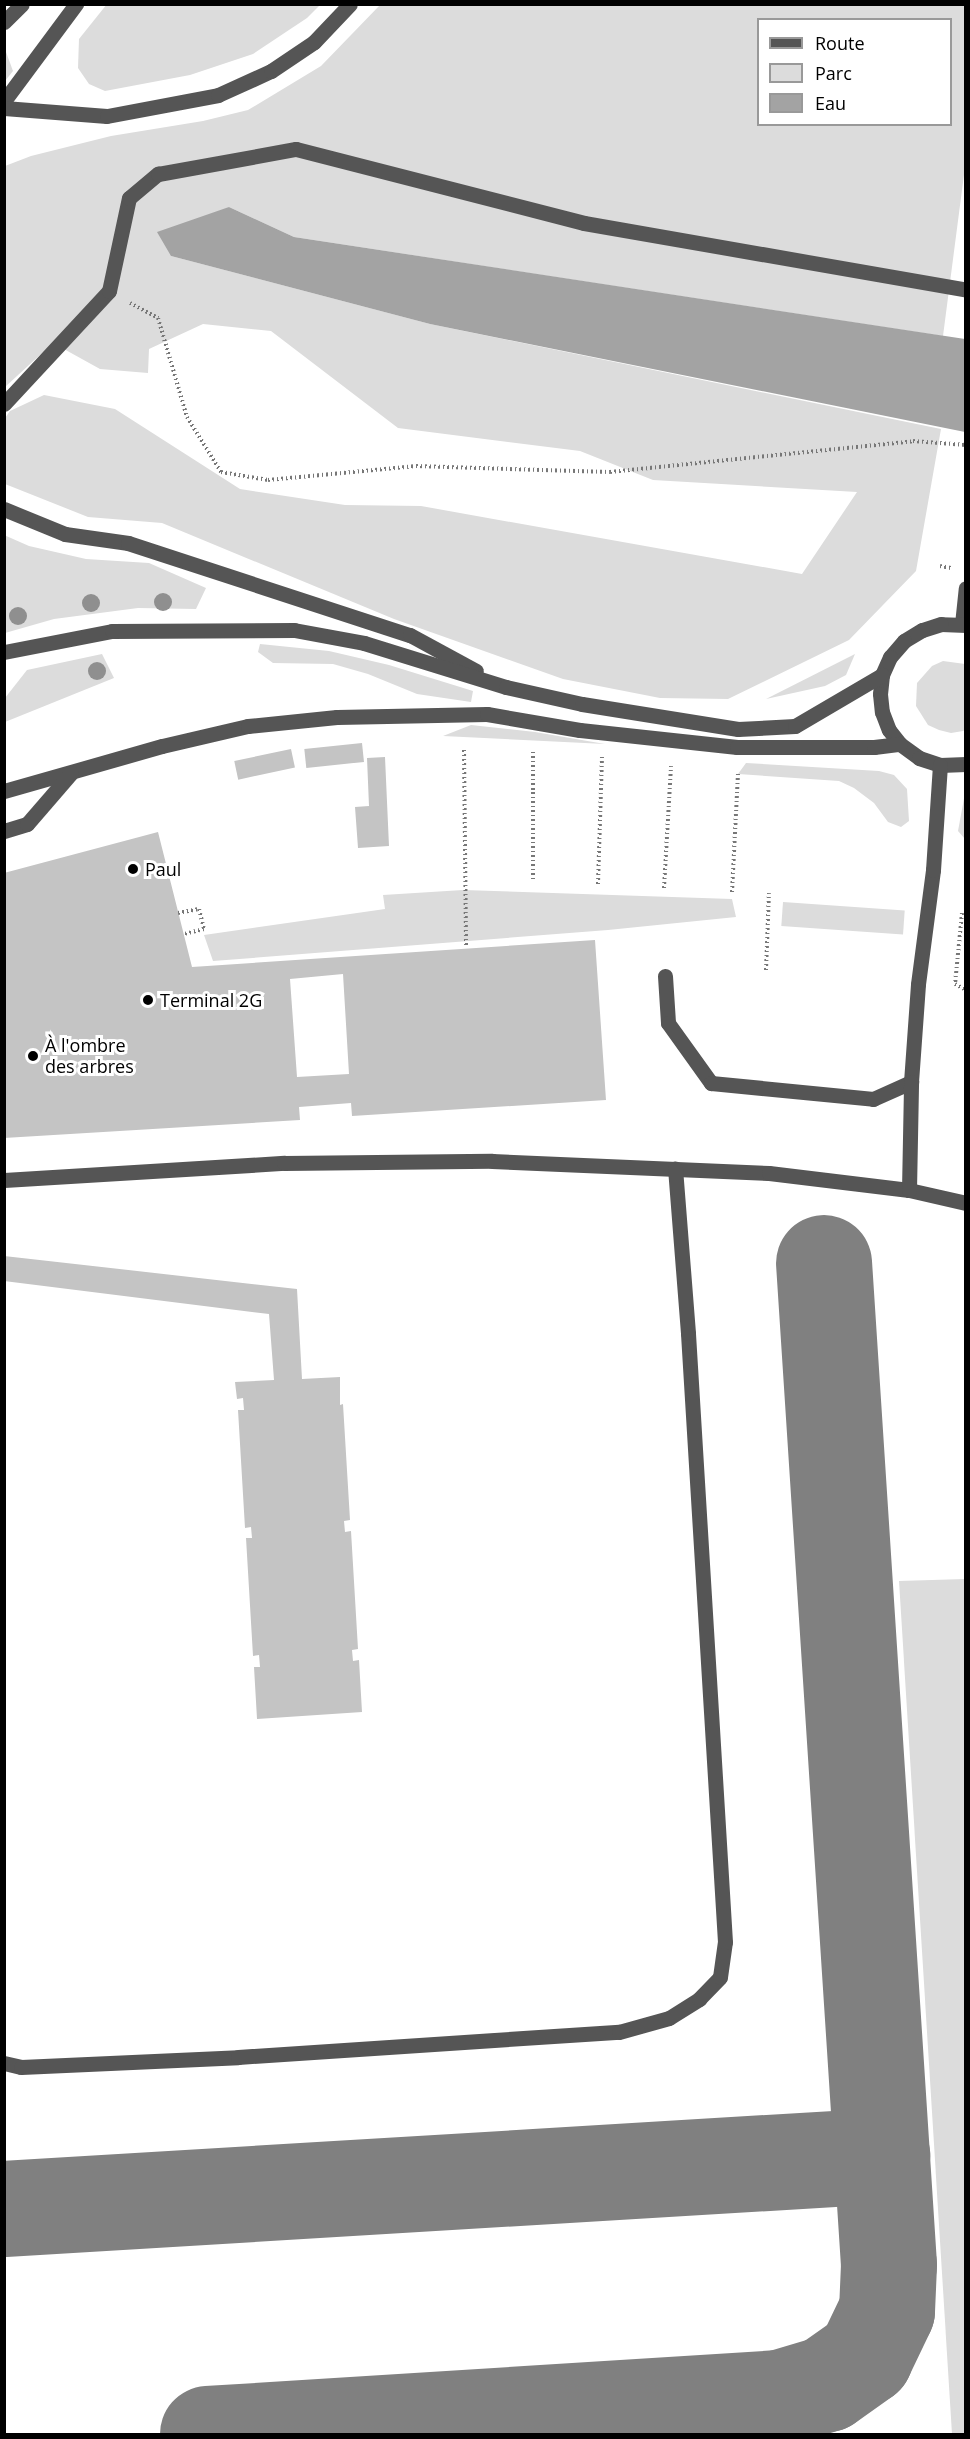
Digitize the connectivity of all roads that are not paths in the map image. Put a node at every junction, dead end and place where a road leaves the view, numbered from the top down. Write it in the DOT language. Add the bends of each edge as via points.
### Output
graph roads {
  1 [pos="22,4"];
  2 [pos="76,4"];
  3 [pos="350,4"];
  4 [pos="4,22"];
  5 [pos="4,101"];
  6 [pos="4,108"];
  7 [pos="966,290"];
  8 [pos="4,404"];
  9 [pos="4,509"];
  10 [pos="966,588"];
  11 [pos="964,624"];
  12 [pos="4,652"];
  13 [pos="882,675"];
  14 [pos="506,687"];
  15 [pos="900,744"];
  16 [pos="966,764"];
  17 [pos="940,765"];
  18 [pos="71,773"];
  19 [pos="4,791"];
  20 [pos="4,831"];
  21 [pos="665,976"];
  22 [pos="910,1082"];
  23 [pos="675,1169"];
  24 [pos="8,1182"];
  25 [pos="909,1190"];
  26 [pos="966,1203"];
  27 [pos="4,2063"];
  1 -- 4 [label="street"];
  2 -- 5 [label="street"];
  3 -- 6 [label="street" via="314,42 271,71 218,95 107,116"];
  7 -- 8 [label="street" via="584,224 297,149 158,174 129,198 109,291"];
  9 -- 14 [label="street" via="65,534 128,543 410,635"];
  10 -- 11 [label="street"];
  11 -- 13 [label="street" via="941,624 904,641"];
  12 -- 14 [label="street" via="112,630 294,630 364,643"];
  13 -- 14 [label="street" via="795,726 738,729 582,704"];
  13 -- 15 [label="street" via="882,712"];
  15 -- 17 [label="street" via="918,758"];
  15 -- 18 [label="street" via="737,747 580,730 486,714 359,716 248,726"];
  16 -- 17 [label="street"];
  17 -- 22 [label="street"];
  18 -- 19 [label="street"];
  18 -- 20 [label="street" via="27,824"];
  21 -- 22 [label="street" via="668,1023 711,1083 873,1099"];
  22 -- 25 [label="street"];
  23 -- 24 [label="street" via="492,1161 284,1163"];
  23 -- 25 [label="street" via="769,1173"];
  23 -- 27 [label="street" via="725,1942 720,1977 699,1999 669,2018 619,2032 227,2058 21,2067"];
  25 -- 26 [label="street"];
}
